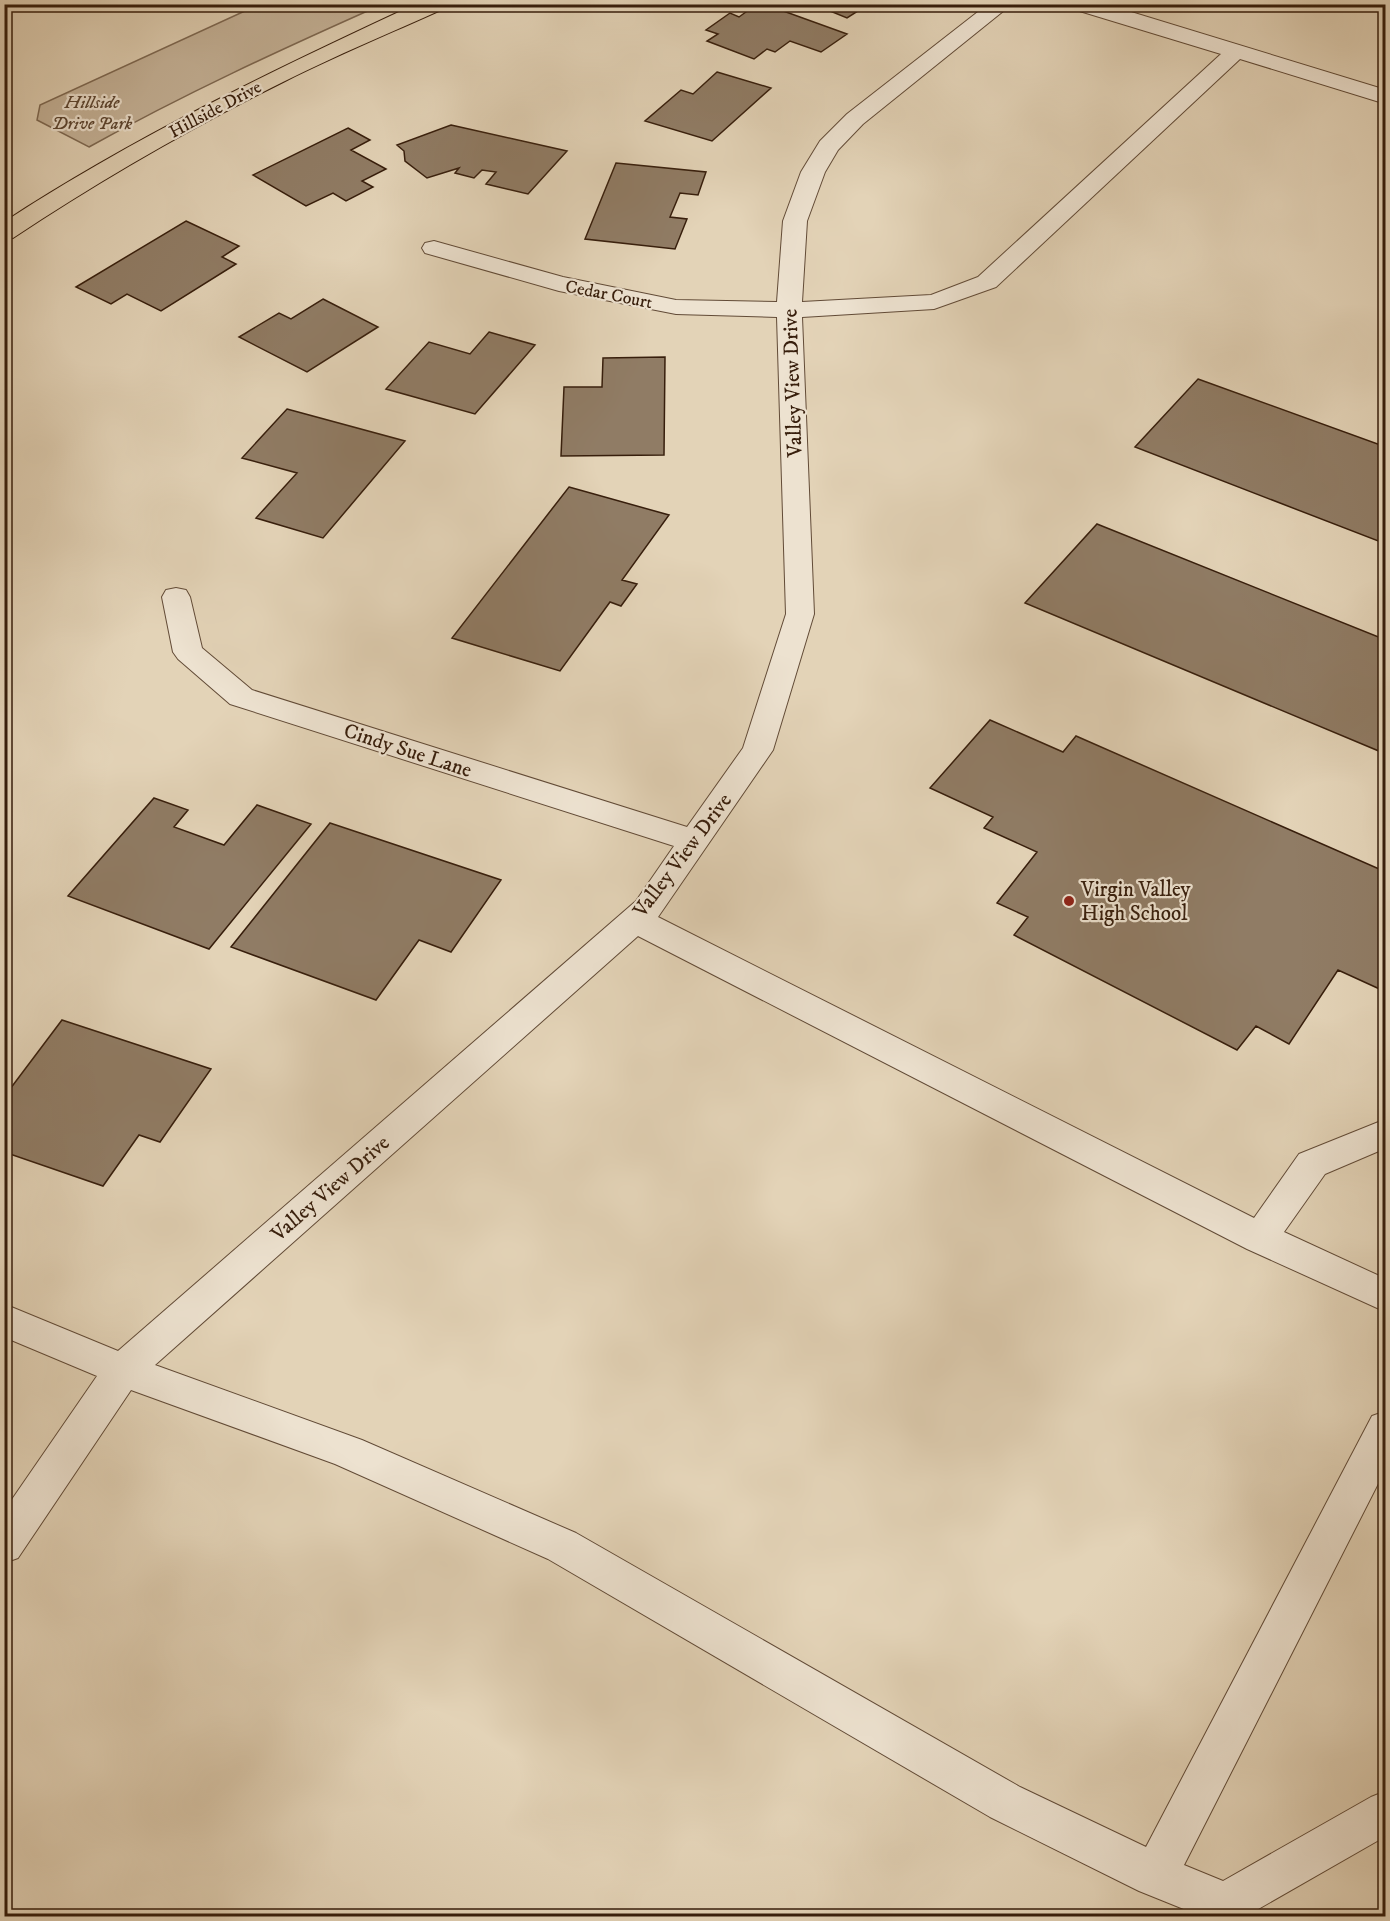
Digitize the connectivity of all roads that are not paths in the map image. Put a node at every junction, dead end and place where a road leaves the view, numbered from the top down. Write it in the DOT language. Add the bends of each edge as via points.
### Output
graph roads {
  1 [pos="435,4"];
  2 [pos="1002,4"];
  3 [pos="1081,4"];
  4 [pos="1235,52"];
  5 [pos="1386,97"];
  6 [pos="4,233"];
  7 [pos="434,248"];
  8 [pos="789,310"];
  9 [pos="176,597"];
  10 [pos="695,841"];
  11 [pos="635,920"];
  12 [pos="1386,1133"];
  13 [pos="1260,1238"];
  14 [pos="1386,1296"];
  15 [pos="4,1320"];
  16 [pos="123,1370"];
  17 [pos="1386,1428"];
  18 [pos="4,1545"];
  19 [pos="1386,1812"];
  20 [pos="1155,1875"];
  1 -- 6 [label="main road, Hillside Drive" via="279,76 146,145"];
  2 -- 8 [label="street, Valley View Drive" via="855,119 828,146 813,172 795,221"];
  3 -- 4 [label="street"];
  4 -- 5 [label="street"];
  4 -- 8 [label="street, Cedar Court" via="987,282 934,302"];
  7 -- 8 [label="street, Cedar Court" via="559,284 676,307"];
  8 -- 10 [label="street, Valley View Drive" via="800,614 758,750"];
  9 -- 10 [label="street, Cindy Sue Lane" via="188,652 241,697"];
  10 -- 11 [label="street, Valley View Drive"];
  11 -- 13 [label="street"];
  11 -- 16 [label="street, Valley View Drive"];
  12 -- 13 [label="street" via="1312,1164"];
  13 -- 14 [label="street"];
  15 -- 16 [label="street"];
  16 -- 18 [label="street, Valley View Drive"];
  16 -- 20 [label="street" via="348,1452 562,1546 1005,1802"];
  17 -- 20 [label="street"];
  19 -- 20 [label="street" via="1225,1904"];
}
